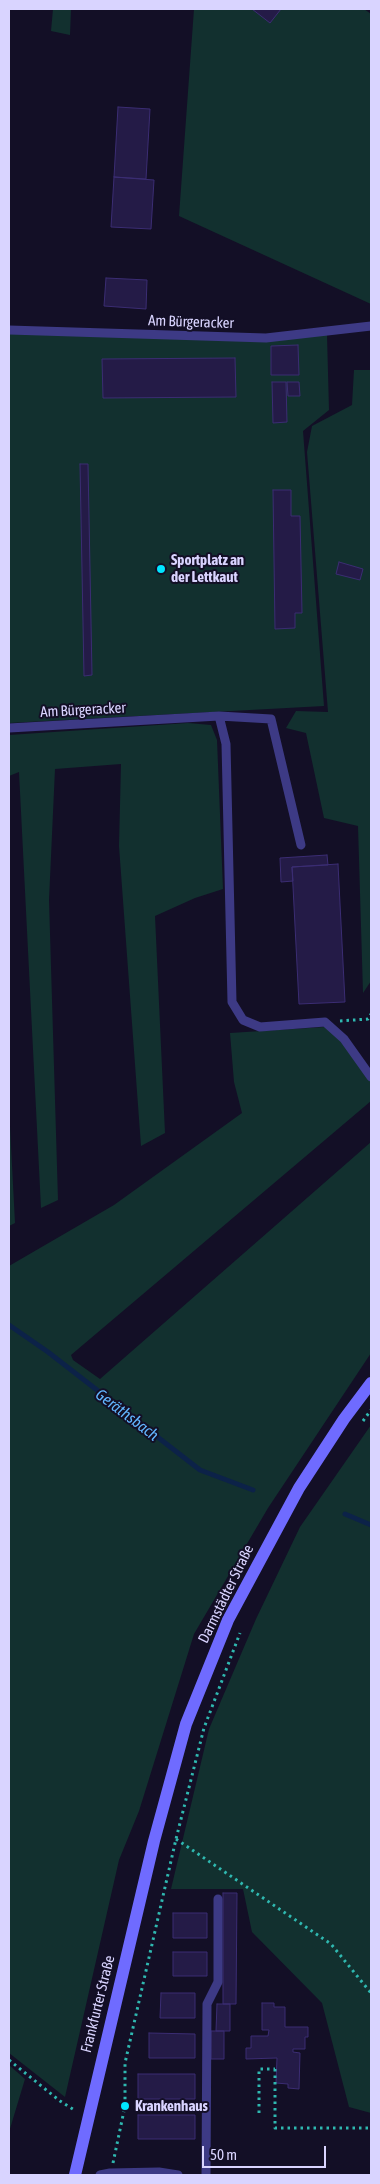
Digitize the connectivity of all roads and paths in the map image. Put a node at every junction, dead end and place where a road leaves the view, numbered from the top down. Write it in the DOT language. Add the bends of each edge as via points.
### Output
graph roads {
  1 [pos="371,326"];
  2 [pos="9,330"];
  3 [pos="219,716"];
  4 [pos="9,728"];
  5 [pos="301,845"];
  6 [pos="371,1014"];
  7 [pos="325,1022"];
  8 [pos="371,1077"];
  9 [pos="371,1383"];
  10 [pos="371,1410"];
  11 [pos="360,1425"];
  12 [pos="243,1626"];
  13 [pos="176,1839"];
  14 [pos="154,1841"];
  15 [pos="218,1899"];
  16 [pos="371,1993"];
  17 [pos="9,2060"];
  18 [pos="258,2112"];
  19 [pos="87,2118"];
  20 [pos="371,2128"];
  21 [pos="110,2173"];
  22 [pos="75,2175"];
  23 [pos="100,2175"];
  24 [pos="178,2175"];
  25 [pos="206,2175"];
  1 -- 2 [label="lane, Am Bürgeracker" via="266,338"];
  3 -- 4 [label="lane, Am Bürgeracker"];
  3 -- 5 [label="lane, Am Bürgeracker" via="271,719"];
  3 -- 7 [label="lane" via="226,744 232,1002 243,1020 260,1028"];
  6 -- 7 [label="path" via="368,1019"];
  7 -- 8 [label="lane" via="344,1039"];
  9 -- 14 [label="main road, Darmstädter Straße" via="299,1488 228,1620 186,1724"];
  10 -- 11 [label="path"];
  12 -- 13 [label="path" via="204,1728"];
  13 -- 16 [label="path" via="331,1944"];
  13 -- 21 [label="path" via="125,2063 125,2106"];
  14 -- 19 [label="main road, Frankfurter Straße"];
  15 -- 25 [label="lane" via="218,1982 207,2004"];
  17 -- 19 [label="path"];
  18 -- 20 [label="path" via="259,2069 276,2069 275,2128"];
  19 -- 22 [label="main road, Frankfurter Straße"];
  21 -- 23 [label="lane"];
  21 -- 24 [label="lane"];
}
